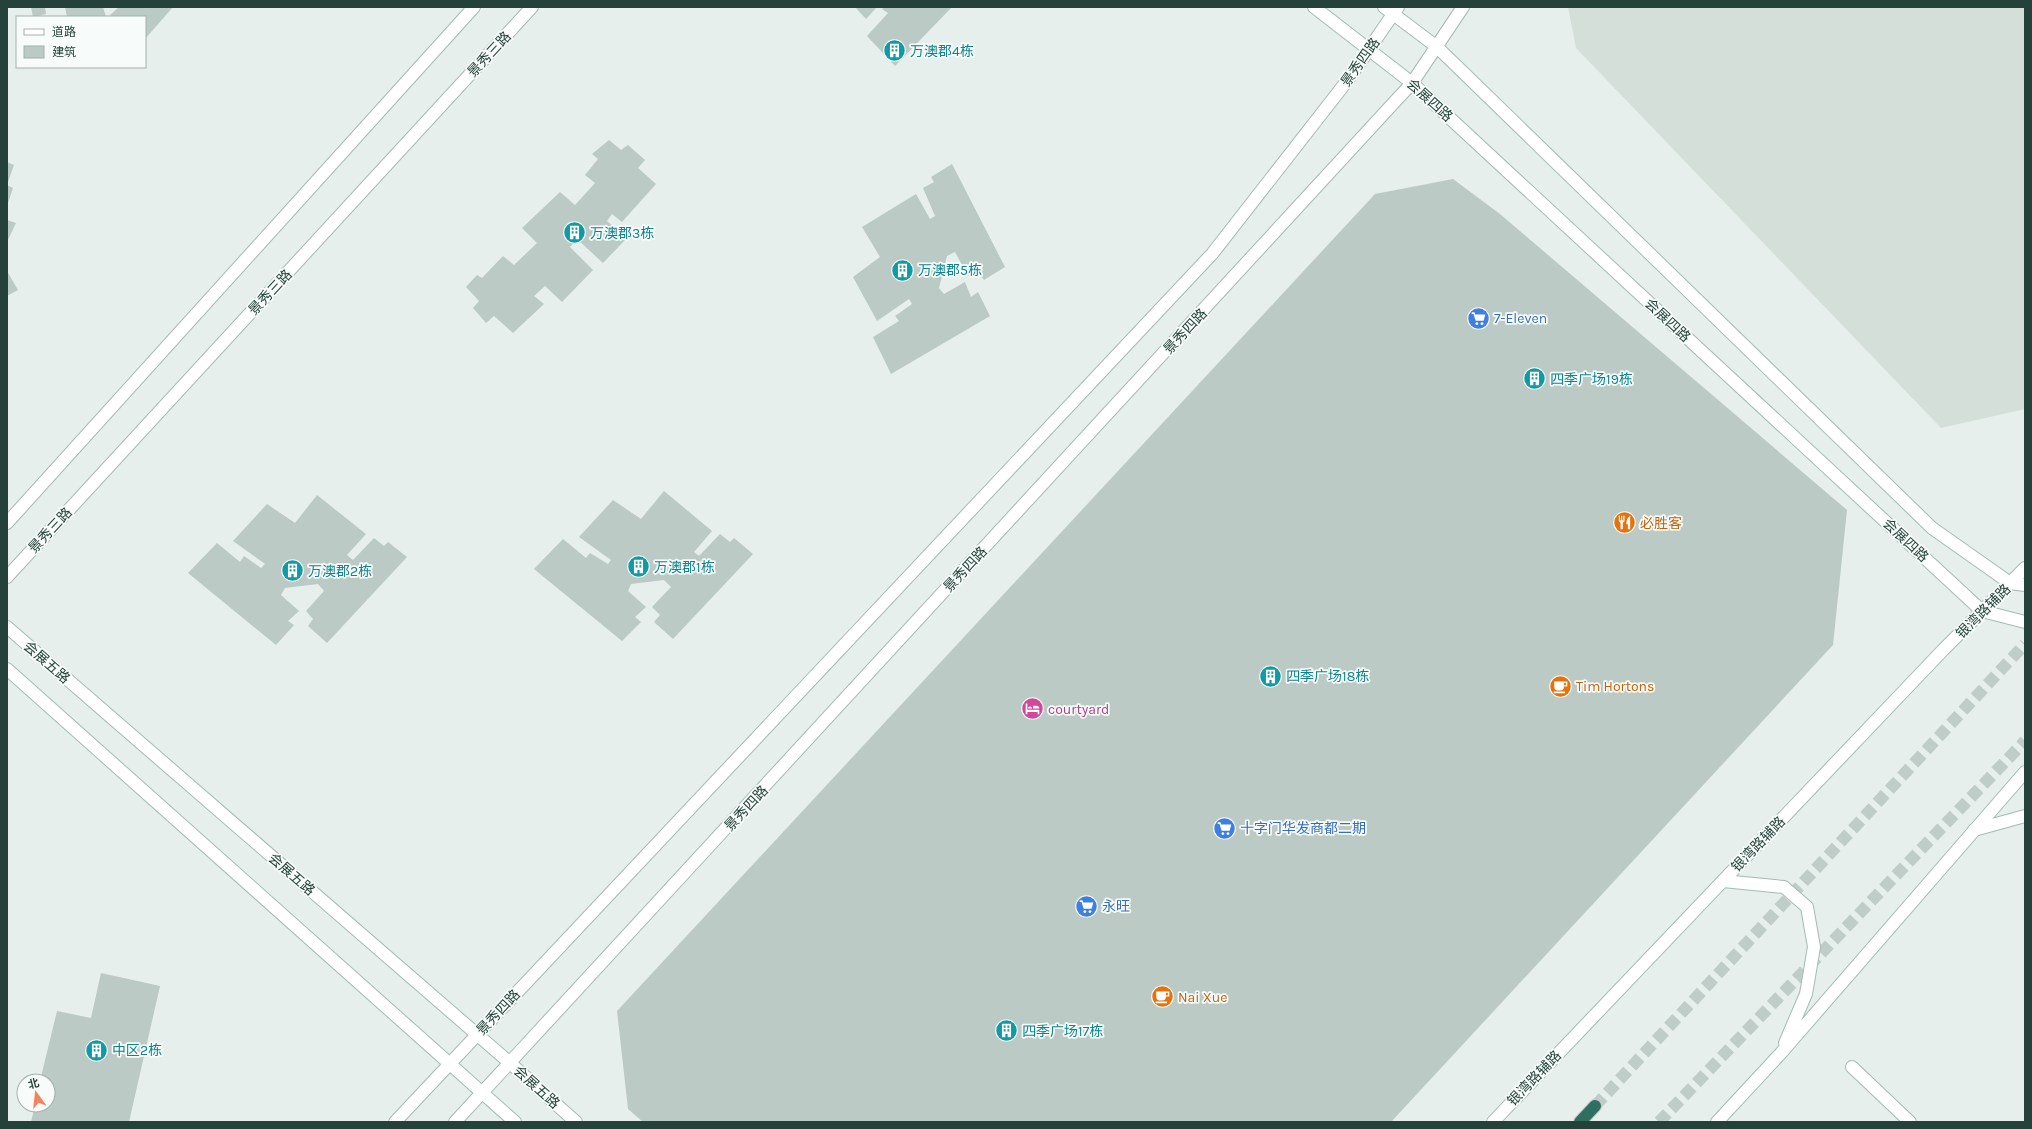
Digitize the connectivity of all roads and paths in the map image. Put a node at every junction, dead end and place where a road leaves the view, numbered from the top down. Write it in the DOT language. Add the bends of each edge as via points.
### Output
graph roads {
  1 [pos="474,7"];
  2 [pos="532,7"];
  3 [pos="1314,7"];
  4 [pos="1463,7"];
  5 [pos="1392,9"];
  6 [pos="1437,47"];
  7 [pos="1369,50"];
  8 [pos="1412,83"];
  9 [pos="7,523"];
  10 [pos="2025,568"];
  11 [pos="7,577"];
  12 [pos="2010,583"];
  13 [pos="2025,585"];
  14 [pos="1982,611"];
  15 [pos="2025,622"];
  16 [pos="7,627"];
  17 [pos="7,669"];
  18 [pos="2025,772"];
  19 [pos="2025,816"];
  20 [pos="1974,830"];
  21 [pos="1723,881"];
  22 [pos="477,1034"];
  23 [pos="1781,1053"];
  24 [pos="510,1063"];
  25 [pos="450,1064"];
  26 [pos="1852,1067"];
  27 [pos="482,1093"];
  28 [pos="1595,1106"];
  29 [pos="395,1122"];
  30 [pos="455,1122"];
  31 [pos="515,1122"];
  32 [pos="576,1122"];
  33 [pos="1493,1122"];
  34 [pos="1580,1122"];
  35 [pos="1717,1122"];
  36 [pos="1910,1122"];
  1 -- 9 [label="main road"];
  2 -- 11 [label="main road, 景秀三路"];
  3 -- 7 [label="main road, 会展四路"];
  4 -- 6 [label="main road, 景秀四路"];
  5 -- 6 [label="main road, 会展四路"];
  5 -- 7 [label="main road, 景秀四路"];
  6 -- 8 [label="main road, 景秀四路"];
  6 -- 12 [label="main road, 会展四路" via="1932,528"];
  7 -- 8 [label="main road, 会展四路"];
  7 -- 22 [label="main road, 景秀四路" via="1212,254"];
  8 -- 14 [label="main road, 会展四路"];
  8 -- 24 [label="main road, 景秀四路"];
  10 -- 12 [label="main road, 银湾路辅路"];
  12 -- 13 [label="main road"];
  12 -- 14 [label="main road, 银湾路辅路"];
  14 -- 15 [label="main road, 会展四路"];
  14 -- 21 [label="main road, 银湾路辅路"];
  16 -- 22 [label="main road, 会展五路"];
  17 -- 25 [label="main road"];
  18 -- 20 [label="main road"];
  19 -- 20 [label="main road"];
  20 -- 23 [label="main road"];
  21 -- 23 [label="main road" via="1784,887 1807,907 1814,947 1806,994"];
  21 -- 33 [label="main road, 银湾路辅路"];
  22 -- 24 [label="main road, 会展五路"];
  22 -- 25 [label="main road, 景秀四路"];
  23 -- 35 [label="main road"];
  24 -- 27 [label="main road, 景秀四路"];
  24 -- 32 [label="main road, 会展五路"];
  25 -- 27 [label="main road"];
  25 -- 29 [label="main road, 景秀四路"];
  26 -- 36 [label="main road"];
  27 -- 30 [label="main road, 景秀四路"];
  27 -- 31 [label="main road"];
  28 -- 34 [label="highway"];
}
